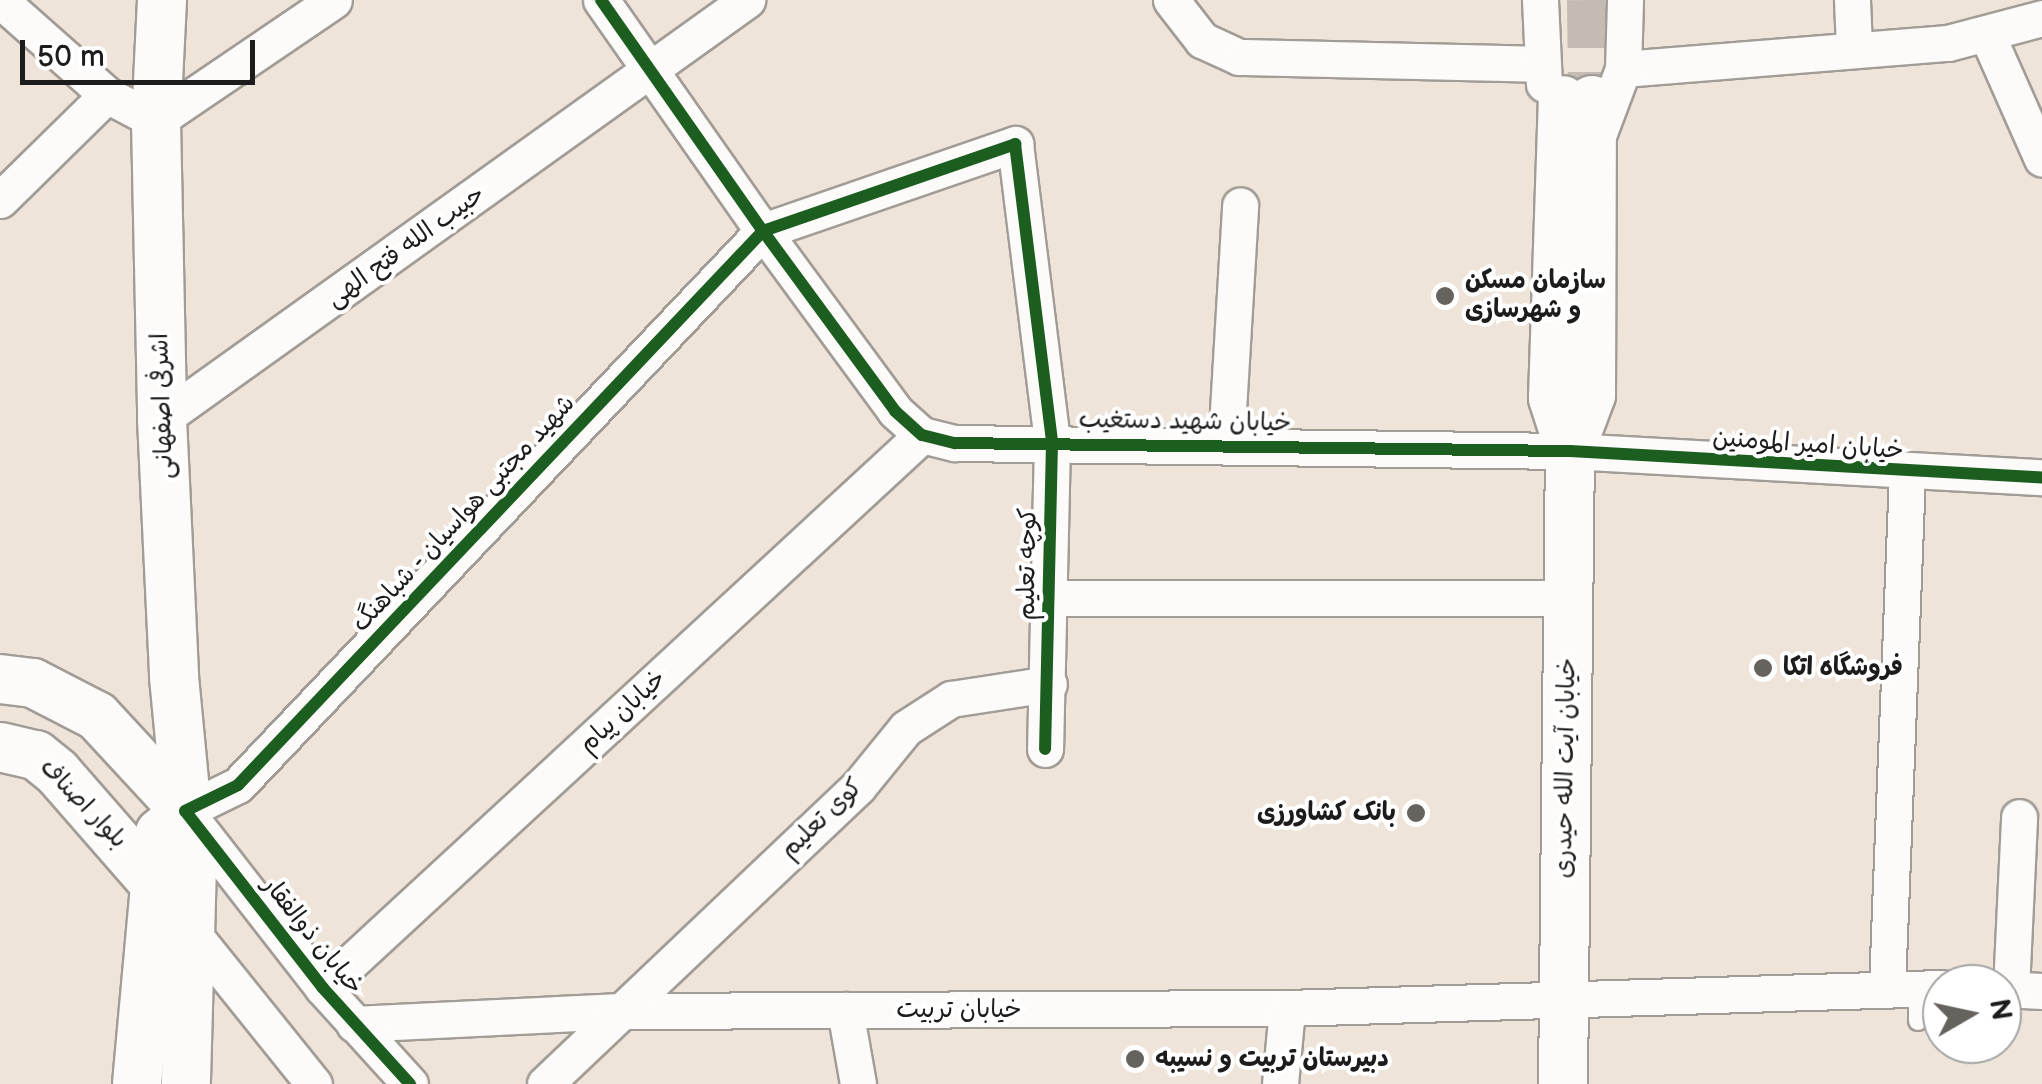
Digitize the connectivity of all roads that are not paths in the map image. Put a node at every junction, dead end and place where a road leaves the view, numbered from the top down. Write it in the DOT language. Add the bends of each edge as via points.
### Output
graph roads {
  1 [pos="0,0"];
  2 [pos="162,0"];
  3 [pos="334,0"];
  4 [pos="601,0"];
  5 [pos="746,0"];
  6 [pos="1172,0"];
  7 [pos="1540,0"];
  8 [pos="1624,0"];
  9 [pos="1852,0"];
  10 [pos="2042,18"];
  11 [pos="1988,37"];
  12 [pos="1854,46"];
  13 [pos="647,69"];
  14 [pos="1579,83"];
  15 [pos="107,95"];
  16 [pos="156,121"];
  17 [pos="1575,152"];
  18 [pos="2042,159"];
  19 [pos="0,200"];
  20 [pos="1240,205"];
  21 [pos="763,231"];
  22 [pos="162,419"];
  23 [pos="922,435"];
  24 [pos="1052,444"];
  25 [pos="1226,444"];
  26 [pos="1570,451"];
  27 [pos="1907,474"];
  28 [pos="2042,478"];
  29 [pos="1050,598"];
  30 [pos="1568,598"];
  31 [pos="0,678"];
  32 [pos="1049,684"];
  33 [pos="0,747"];
  34 [pos="1045,749"];
  35 [pos="185,811"];
  36 [pos="2019,817"];
  37 [pos="154,883"];
  38 [pos="191,932"];
  39 [pos="2018,964"];
  40 [pos="324,988"];
  41 [pos="1916,996"];
  42 [pos="1563,1001"];
  43 [pos="1287,1008"];
  44 [pos="844,1010"];
  45 [pos="621,1011"];
  46 [pos="354,1024"];
  47 [pos="137,1084"];
  48 [pos="186,1084"];
  49 [pos="314,1084"];
  50 [pos="410,1084"];
  51 [pos="544,1084"];
  52 [pos="858,1084"];
  53 [pos="1280,1084"];
  54 [pos="1563,1084"];
  1 -- 15 [label="street"];
  2 -- 16 [label="main road, اشرفی اصفهانی"];
  3 -- 16 [label="street"];
  4 -- 13 [label="street"];
  5 -- 13 [label="street, حبیب الله فتح الهی"];
  6 -- 14 [label="street" via="1202,40 1239,57"];
  7 -- 14 [label="street"];
  8 -- 14 [label="street"];
  9 -- 12 [label="street"];
  10 -- 11 [label="street"];
  11 -- 12 [label="street"];
  11 -- 18 [label="street"];
  12 -- 14 [label="street"];
  13 -- 21 [label="street"];
  13 -- 22 [label="street, حبیب الله فتح الهی" via="254,359"];
  14 -- 17 [label="main road, خیابان آیت الله حیدری"];
  14 -- 17 [label="street"];
  15 -- 16 [label="street"];
  15 -- 19 [label="street"];
  16 -- 22 [label="main road, اشرفی اصفهانی"];
  17 -- 26 [label="main road, خیابان آیت الله حیدری" via="1590,395"];
  20 -- 25 [label="street"];
  21 -- 23 [label="street" via="895,411"];
  21 -- 24 [label="street, کوچه تعلیم" via="1015,144"];
  21 -- 35 [label="street, شهید مجتبی هواسیان - شباهنگ" via="238,785"];
  22 -- 35 [label="main road, اشرفی اصفهانی"];
  23 -- 24 [label="street, خیابان شهید دستغیب" via="955,443"];
  23 -- 40 [label="street, خیابان پیام"];
  24 -- 25 [label="street, خیابان شهید دستغیب"];
  24 -- 29 [label="street, کوچه تعلیم"];
  25 -- 26 [label="street, خیابان شهید دستغیب"];
  26 -- 27 [label="street, خیابان امیر المومنین"];
  26 -- 30 [label="main road, خیابان آیت الله حیدری"];
  27 -- 28 [label="street, خیابان امیر المومنین"];
  27 -- 41 [label="street"];
  29 -- 30 [label="street"];
  29 -- 32 [label="street, کوچه تعلیم"];
  30 -- 42 [label="main road, خیابان آیت الله حیدری"];
  31 -- 35 [label="main road" via="33,683 97,716"];
  32 -- 34 [label="street, کوچه تعلیم"];
  32 -- 45 [label="street, کوی تعلیم" via="951,699 906,728 858,787"];
  33 -- 37 [label="main road, بلوار اصناف" via="36,754 57,772"];
  35 -- 37 [label="main road" via="160,833"];
  35 -- 38 [label="main road, اشرفی اصفهانی"];
  35 -- 40 [label="street, خیابان ذوالفقار"];
  36 -- 39 [label="street"];
  37 -- 38 [label="street"];
  37 -- 47 [label="main road"];
  38 -- 48 [label="main road, اشرفی اصفهانی"];
  38 -- 49 [label="street"];
  40 -- 46 [label="street, خیابان ذوالفقار"];
  41 -- 42 [label="street, خیابان تربیت"];
  42 -- 43 [label="street, خیابان تربیت"];
  42 -- 54 [label="main road, خیابان آیت الله حیدری"];
  43 -- 44 [label="street, خیابان تربیت"];
  43 -- 53 [label="street"];
  44 -- 45 [label="street, خیابان تربیت"];
  44 -- 52 [label="street"];
  45 -- 46 [label="street, خیابان تربیت"];
  45 -- 51 [label="street, کوی تعلیم"];
  46 -- 50 [label="street, خیابان ذوالفقار"];
}
